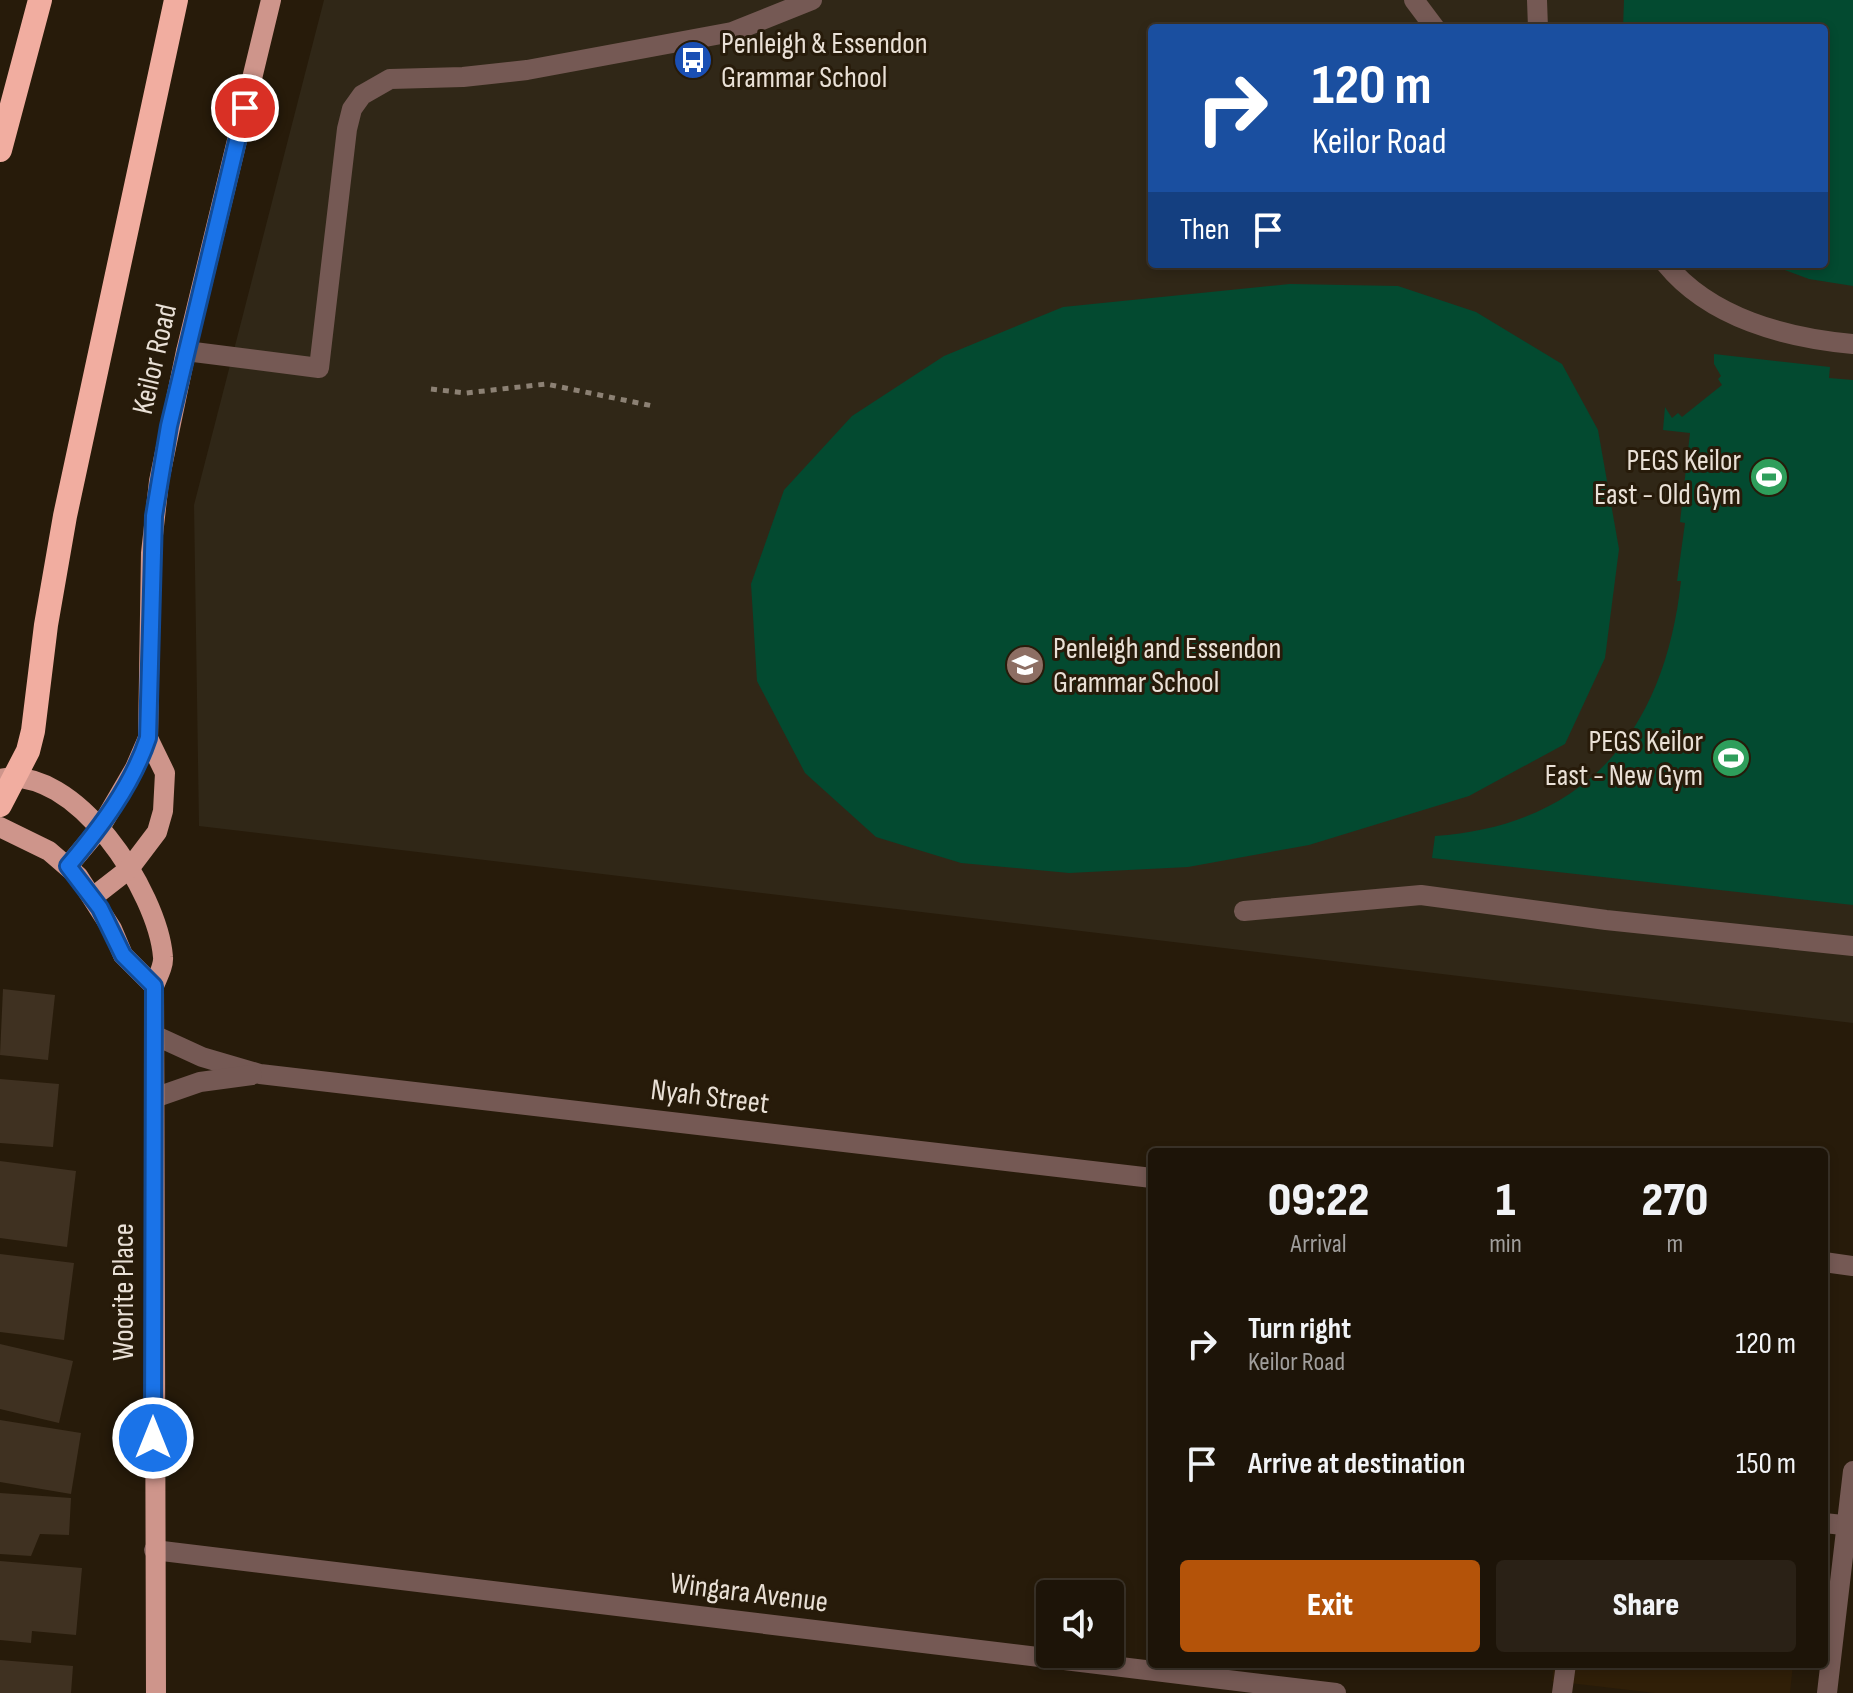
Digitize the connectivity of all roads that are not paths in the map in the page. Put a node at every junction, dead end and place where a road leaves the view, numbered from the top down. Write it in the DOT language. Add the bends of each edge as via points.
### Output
graph roads {
  1 [pos="40,0"];
  2 [pos="176,0"];
  3 [pos="271,0"];
  4 [pos="812,0"];
  5 [pos="1414,0"];
  6 [pos="1537,0"];
  7 [pos="1432,24"];
  8 [pos="1538,24"];
  9 [pos="0,150"];
  10 [pos="1670,268"];
  11 [pos="1853,344"];
  12 [pos="186,351"];
  13 [pos="148,738"];
  14 [pos="8,777"];
  15 [pos="0,805"];
  16 [pos="0,827"];
  17 [pos="100,828"];
  18 [pos="68,866"];
  19 [pos="129,869"];
  20 [pos="93,897"];
  21 [pos="1244,911"];
  22 [pos="1853,946"];
  23 [pos="154,986"];
  24 [pos="154,1035"];
  25 [pos="260,1074"];
  26 [pos="154,1098"];
  27 [pos="1148,1178"];
  28 [pos="1828,1263"];
  29 [pos="1853,1266"];
  30 [pos="1853,1471"];
  31 [pos="1828,1523"];
  32 [pos="1850,1526"];
  33 [pos="154,1550"];
  34 [pos="1565,1668"];
  35 [pos="156,1693"];
  36 [pos="1336,1693"];
  37 [pos="1562,1693"];
  38 [pos="1827,1693"];
  1 -- 9 [label="highway"];
  2 -- 14 [label="highway" via="65,516 33,731"];
  3 -- 12 [label="main road, Keilor Road"];
  4 -- 12 [label="street" via="732,32 492,76 390,79 362,95 347,129 319,368"];
  5 -- 7 [label="street"];
  6 -- 8 [label="street"];
  10 -- 11 [label="street" via="1700,296 1728,311 1789,333"];
  12 -- 13 [label="main road, Keilor Road" via="154,516"];
  13 -- 17 [label="main road, Keilor Road"];
  13 -- 19 [label="main road, Keilor Road" via="165,773 163,811 155,838"];
  14 -- 15 [label="highway"];
  14 -- 17 [label="main road, Woorite Place" via="62,794"];
  16 -- 18 [label="main road"];
  17 -- 18 [label="main road, Keilor Road"];
  17 -- 19 [label="main road, Woorite Place"];
  18 -- 20 [label="main road"];
  19 -- 20 [label="main road, Keilor Road"];
  19 -- 23 [label="main road, Woorite Place" via="164,959"];
  20 -- 23 [label="main road" via="123,955"];
  21 -- 22 [label="street" via="1421,895"];
  23 -- 24 [label="main road, Woorite Place"];
  24 -- 25 [label="street, Nyah Street" via="202,1057"];
  24 -- 26 [label="main road, Woorite Place"];
  25 -- 26 [label="street, Nyah Street" via="200,1082"];
  25 -- 27 [label="street, Nyah Street"];
  26 -- 33 [label="main road, Woorite Place"];
  28 -- 29 [label="street"];
  30 -- 32 [label="street"];
  31 -- 32 [label="street"];
  32 -- 38 [label="street"];
  33 -- 35 [label="main road, Woorite Place"];
  33 -- 36 [label="street, Wingara Avenue"];
  34 -- 37 [label="street"];
}
